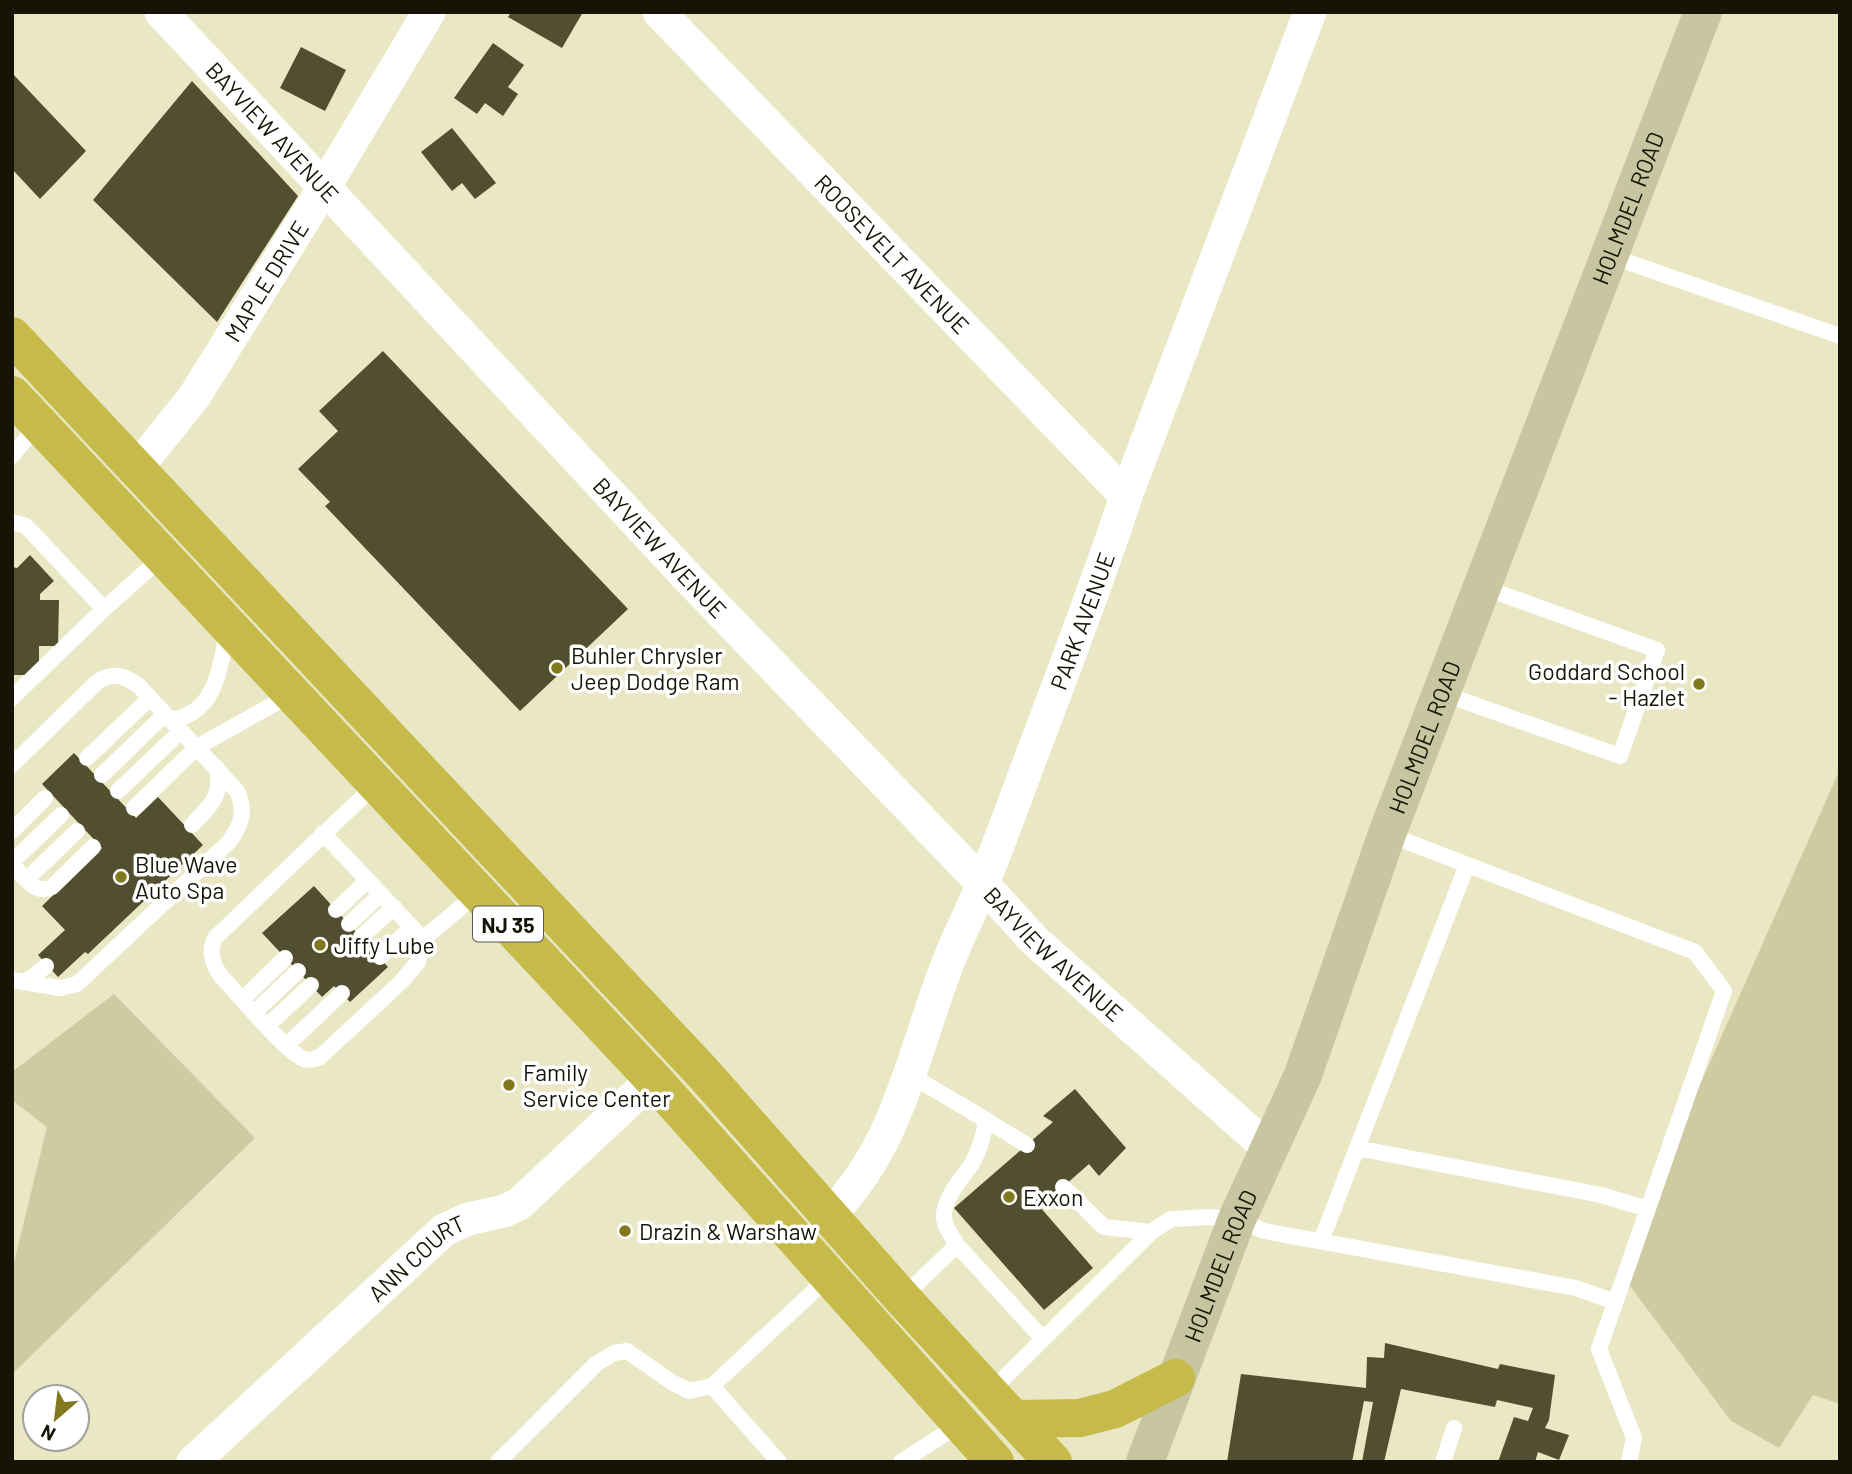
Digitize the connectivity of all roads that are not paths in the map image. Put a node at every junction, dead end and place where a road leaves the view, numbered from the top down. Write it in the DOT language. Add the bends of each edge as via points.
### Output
graph roads {
  1 [pos="161,12"];
  2 [pos="429,12"];
  3 [pos="659,12"];
  4 [pos="1310,12"];
  5 [pos="1703,12"];
  6 [pos="325,186"];
  7 [pos="1610,256"];
  8 [pos="12,336"];
  9 [pos="1840,336"];
  10 [pos="12,395"];
  11 [pos="38,424"];
  12 [pos="12,456"];
  13 [pos="136,468"];
  14 [pos="1126,496"];
  15 [pos="12,522"];
  16 [pos="162,557"];
  17 [pos="1482,587"];
  18 [pos="104,609"];
  19 [pos="229,626"];
  20 [pos="292,694"];
  21 [pos="1441,694"];
  22 [pos="12,698"];
  23 [pos="149,698"];
  24 [pos="172,722"];
  25 [pos="197,747"];
  26 [pos="87,758"];
  27 [pos="12,765"];
  28 [pos="217,768"];
  29 [pos="102,775"];
  30 [pos="377,783"];
  31 [pos="118,791"];
  32 [pos="46,798"];
  33 [pos="134,808"];
  34 [pos="61,815"];
  35 [pos="192,825"];
  36 [pos="12,831"];
  37 [pos="77,831"];
  38 [pos="323,833"];
  39 [pos="1387,834"];
  40 [pos="93,847"];
  41 [pos="12,863"];
  42 [pos="1467,865"];
  43 [pos="368,880"];
  44 [pos="32,884"];
  45 [pos="983,884"];
  46 [pos="478,892"];
  47 [pos="381,894"];
  48 [pos="394,907"];
  49 [pos="335,910"];
  50 [pos="349,924"];
  51 [pos="417,933"];
  52 [pos="361,937"];
  53 [pos="380,957"];
  54 [pos="285,958"];
  55 [pos="46,966"];
  56 [pos="298,971"];
  57 [pos="20,981"];
  58 [pos="311,985"];
  59 [pos="342,993"];
  60 [pos="243,999"];
  61 [pos="255,1012"];
  62 [pos="267,1026"];
  63 [pos="287,1045"];
  64 [pos="910,1075"];
  65 [pos="653,1079"];
  66 [pos="986,1120"];
  67 [pos="1027,1145"];
  68 [pos="1357,1148"];
  69 [pos="1269,1149"];
  70 [pos="1063,1187"];
  71 [pos="1648,1209"];
  72 [pos="829,1215"];
  73 [pos="1237,1219"];
  74 [pos="1151,1231"];
  75 [pos="1321,1241"];
  76 [pos="957,1245"];
  77 [pos="829,1277"];
  78 [pos="902,1298"];
  79 [pos="1615,1302"];
  80 [pos="1043,1339"];
  81 [pos="1176,1378"];
  82 [pos="712,1385"];
  83 [pos="1001,1406"];
  84 [pos="960,1424"];
  85 [pos="1454,1428"];
  86 [pos="193,1462"];
  87 [pos="498,1462"];
  88 [pos="779,1462"];
  89 [pos="901,1462"];
  90 [pos="995,1462"];
  91 [pos="1053,1462"];
  92 [pos="1145,1462"];
  93 [pos="1443,1462"];
  94 [pos="1629,1462"];
  1 -- 6 [label="street, BAYVIEW AVENUE"];
  2 -- 6 [label="street, MAPLE DRIVE"];
  3 -- 14 [label="street, ROOSEVELT AVENUE"];
  4 -- 14 [label="street, PARK AVENUE"];
  5 -- 7 [label="main road, HOLMDEL ROAD"];
  6 -- 13 [label="street, MAPLE DRIVE" via="194,397"];
  6 -- 45 [label="street, BAYVIEW AVENUE" via="692,582"];
  7 -- 9 [label="lane"];
  7 -- 17 [label="main road, HOLMDEL ROAD"];
  8 -- 13 [label="highway, NJ 35"];
  10 -- 11 [label="highway, NJ 35"];
  11 -- 12 [label="lane"];
  11 -- 16 [label="highway, NJ 35"];
  13 -- 72 [label="highway, NJ 35" via="722,1094"];
  14 -- 45 [label="street, PARK AVENUE"];
  15 -- 18 [label="lane" via="26,526"];
  16 -- 18 [label="lane"];
  16 -- 19 [label="highway, NJ 35"];
  17 -- 21 [label="main road, HOLMDEL ROAD"];
  17 -- 21 [label="lane" via="1657,650 1620,756"];
  18 -- 22 [label="lane"];
  19 -- 20 [label="highway, NJ 35"];
  19 -- 24 [label="lane" via="209,696 192,715"];
  20 -- 25 [label="lane"];
  20 -- 30 [label="highway, NJ 35"];
  21 -- 39 [label="main road, HOLMDEL ROAD"];
  23 -- 24 [label="lane"];
  23 -- 26 [label="lane"];
  23 -- 27 [label="lane" via="127,677 116,675 97,682"];
  24 -- 25 [label="lane"];
  24 -- 29 [label="lane"];
  24 -- 31 [label="lane"];
  25 -- 28 [label="lane"];
  25 -- 33 [label="lane"];
  28 -- 35 [label="lane" via="217,794"];
  28 -- 57 [label="lane" via="243,803 239,829 229,842 77,984 60,988"];
  30 -- 38 [label="lane"];
  30 -- 46 [label="highway, NJ 35"];
  32 -- 36 [label="lane"];
  34 -- 41 [label="lane"];
  37 -- 44 [label="lane"];
  38 -- 43 [label="lane"];
  38 -- 60 [label="lane" via="224,927 212,944 216,969"];
  39 -- 42 [label="lane"];
  39 -- 69 [label="main road, HOLMDEL ROAD" via="1303,1075"];
  40 -- 44 [label="lane" via="52,887 45,890"];
  41 -- 44 [label="lane"];
  42 -- 68 [label="lane"];
  42 -- 71 [label="lane" via="1695,952 1724,991"];
  43 -- 47 [label="lane"];
  43 -- 49 [label="lane"];
  45 -- 64 [label="street, PARK AVENUE" via="946,968"];
  45 -- 69 [label="street, BAYVIEW AVENUE" via="1035,941"];
  46 -- 51 [label="lane"];
  46 -- 65 [label="highway, NJ 35"];
  47 -- 48 [label="lane"];
  47 -- 50 [label="lane"];
  48 -- 51 [label="lane"];
  48 -- 52 [label="lane"];
  51 -- 53 [label="lane"];
  51 -- 63 [label="lane" via="418,962 320,1057 303,1059"];
  54 -- 60 [label="lane"];
  55 -- 57 [label="lane"];
  56 -- 61 [label="lane"];
  58 -- 62 [label="lane"];
  59 -- 63 [label="lane"];
  60 -- 61 [label="lane"];
  61 -- 62 [label="lane"];
  62 -- 63 [label="lane"];
  64 -- 66 [label="lane"];
  64 -- 72 [label="street, PARK AVENUE" via="870,1167"];
  65 -- 77 [label="highway, NJ 35"];
  65 -- 86 [label="street, ANN COURT" via="519,1203 444,1230"];
  66 -- 67 [label="lane"];
  66 -- 76 [label="lane" via="984,1139 944,1214"];
  68 -- 71 [label="lane" via="1601,1195"];
  68 -- 75 [label="lane"];
  69 -- 73 [label="main road, HOLMDEL ROAD"];
  70 -- 74 [label="lane" via="1104,1227"];
  71 -- 79 [label="lane"];
  72 -- 78 [label="highway, NJ 35"];
  73 -- 74 [label="lane" via="1171,1219"];
  73 -- 75 [label="lane" via="1264,1231"];
  73 -- 81 [label="main road, HOLMDEL ROAD"];
  74 -- 80 [label="lane"];
  75 -- 79 [label="lane" via="1576,1289"];
  76 -- 78 [label="lane"];
  76 -- 80 [label="lane"];
  77 -- 82 [label="lane"];
  77 -- 84 [label="highway, NJ 35"];
  78 -- 83 [label="highway, NJ 35"];
  79 -- 94 [label="lane" via="1599,1349 1634,1438"];
  80 -- 83 [label="lane"];
  81 -- 83 [label="highway" via="1122,1406 1080,1419"];
  81 -- 92 [label="main road, HOLMDEL ROAD"];
  82 -- 87 [label="lane" via="689,1391 627,1351 614,1353 596,1364"];
  82 -- 88 [label="lane"];
  83 -- 91 [label="highway, NJ 35"];
  84 -- 89 [label="lane"];
  84 -- 90 [label="highway, NJ 35"];
  85 -- 93 [label="lane"];
}
